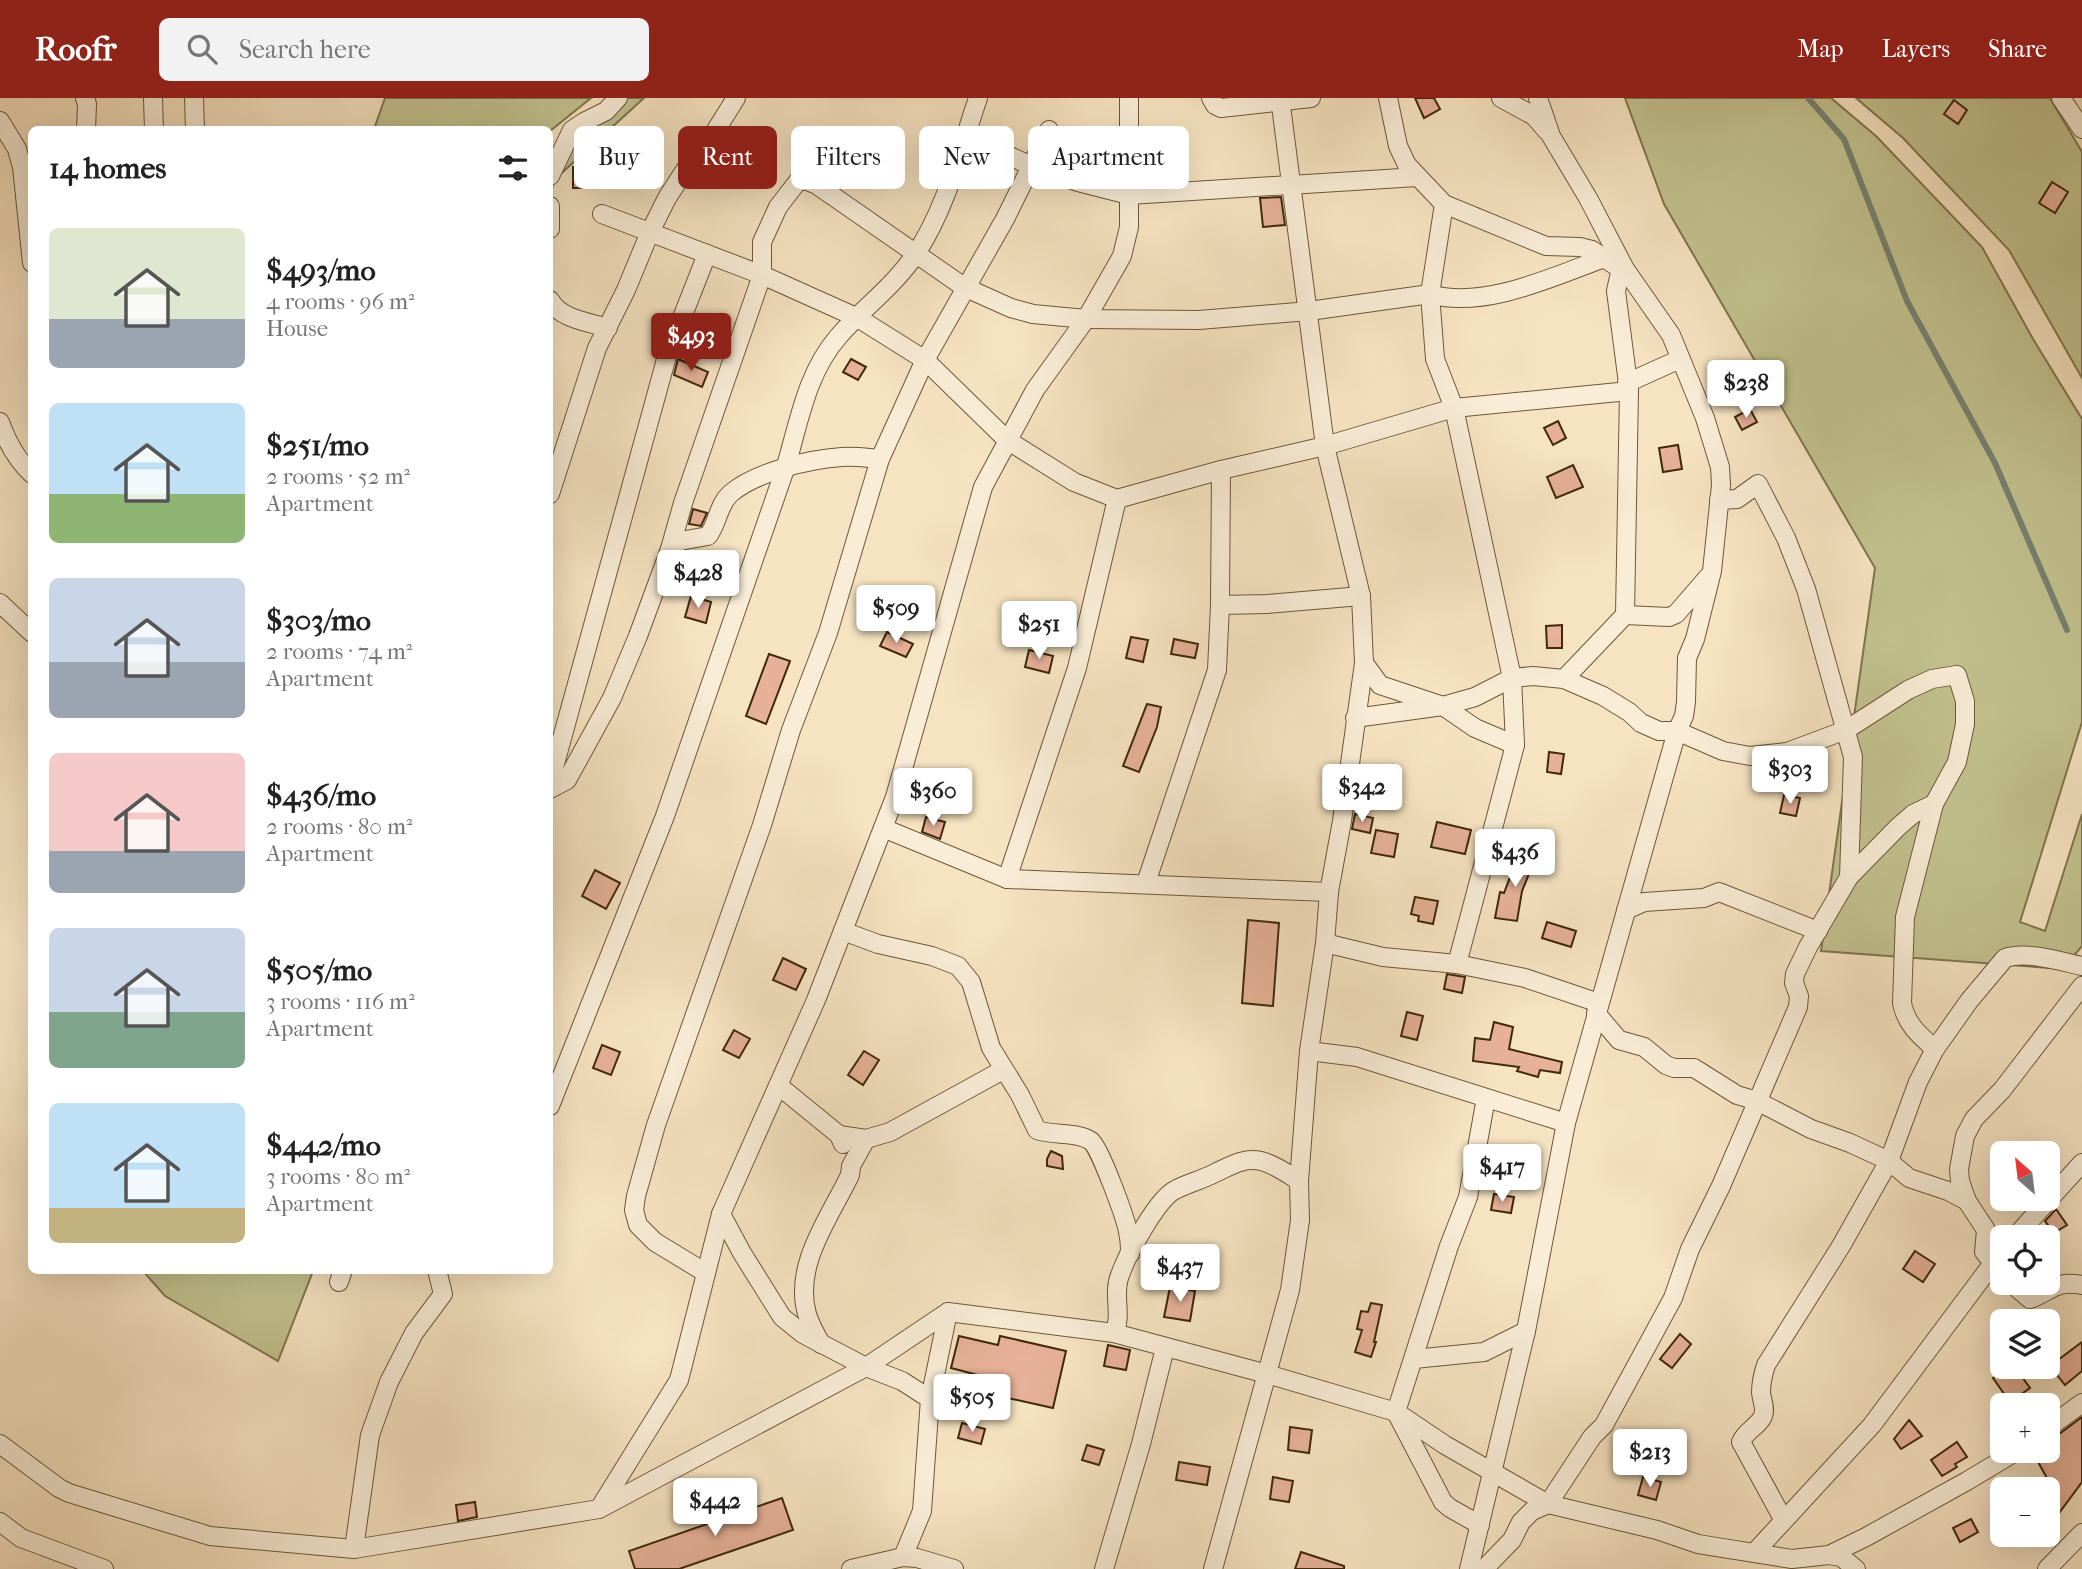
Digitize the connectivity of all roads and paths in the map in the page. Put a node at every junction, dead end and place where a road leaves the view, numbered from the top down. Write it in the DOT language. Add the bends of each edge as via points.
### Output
graph roads {
  1 [pos="85,98"];
  2 [pos="153,98"];
  3 [pos="194,98"];
  4 [pos="618,98"];
  5 [pos="736,98"];
  6 [pos="978,98"];
  7 [pos="1129,98"];
  8 [pos="1211,98"];
  9 [pos="1311,98"];
  10 [pos="1388,98"];
  11 [pos="1501,98"];
  12 [pos="1538,98"];
  13 [pos="2061,98"];
  14 [pos="1281,100"];
  15 [pos="0,121"];
  16 [pos="86,126"];
  17 [pos="154,126"];
  18 [pos="195,126"];
  19 [pos="968,126"];
  20 [pos="2082,129"];
  21 [pos="1551,136"];
  22 [pos="553,170"];
  23 [pos="1028,172"];
  24 [pos="1417,177"];
  25 [pos="1292,185"];
  26 [pos="946,189"];
  27 [pos="1105,189"];
  28 [pos="1129,195"];
  29 [pos="1444,204"];
  30 [pos="602,214"];
  31 [pos="28,225"];
  32 [pos="650,232"];
  33 [pos="707,254"];
  34 [pos="915,255"];
  35 [pos="1604,258"];
  36 [pos="1625,269"];
  37 [pos="762,275"];
  38 [pos="964,287"];
  39 [pos="1430,294"];
  40 [pos="553,306"];
  41 [pos="1309,311"];
  42 [pos="858,317"];
  43 [pos="1086,319"];
  44 [pos="608,328"];
  45 [pos="1680,359"];
  46 [pos="925,360"];
  47 [pos="1628,387"];
  48 [pos="1454,408"];
  49 [pos="0,422"];
  50 [pos="1007,440"];
  51 [pos="1325,446"];
  52 [pos="880,458"];
  53 [pos="785,468"];
  54 [pos="1221,470"];
  55 [pos="28,471"];
  56 [pos="553,484"];
  57 [pos="1117,499"];
  58 [pos="1719,500"];
  59 [pos="670,549"];
  60 [pos="1712,571"];
  61 [pos="1361,596"];
  62 [pos="0,603"];
  63 [pos="1220,605"];
  64 [pos="1625,615"];
  65 [pos="28,629"];
  66 [pos="1364,663"];
  67 [pos="1512,678"];
  68 [pos="1564,679"];
  69 [pos="1443,706"];
  70 [pos="1355,718"];
  71 [pos="1846,730"];
  72 [pos="1677,731"];
  73 [pos="1515,745"];
  74 [pos="553,771"];
  75 [pos="553,787"];
  76 [pos="1934,804"];
  77 [pos="883,828"];
  78 [pos="1849,877"];
  79 [pos="1007,879"];
  80 [pos="1146,883"];
  81 [pos="1329,892"];
  82 [pos="1626,910"];
  83 [pos="843,931"];
  84 [pos="1818,931"];
  85 [pos="1325,943"];
  86 [pos="1457,964"];
  87 [pos="2082,967"];
  88 [pos="2082,986"];
  89 [pos="1597,1008"];
  90 [pos="1934,1049"];
  91 [pos="1309,1051"];
  92 [pos="1003,1070"];
  93 [pos="779,1086"];
  94 [pos="553,1098"];
  95 [pos="1486,1098"];
  96 [pos="1757,1101"];
  97 [pos="1566,1123"];
  98 [pos="839,1135"];
  99 [pos="866,1139"];
  100 [pos="1889,1161"];
  101 [pos="2082,1163"];
  102 [pos="851,1166"];
  103 [pos="1299,1181"];
  104 [pos="1967,1201"];
  105 [pos="721,1214"];
  106 [pos="2026,1225"];
  107 [pos="1130,1254"];
  108 [pos="1990,1254"];
  109 [pos="706,1273"];
  110 [pos="438,1274"];
  111 [pos="1990,1274"];
  112 [pos="2060,1283"];
  113 [pos="2082,1285"];
  114 [pos="948,1312"];
  115 [pos="1526,1332"];
  116 [pos="1114,1333"];
  117 [pos="821,1344"];
  118 [pos="1165,1348"];
  119 [pos="1414,1359"];
  120 [pos="866,1367"];
  121 [pos="1267,1374"];
  122 [pos="930,1399"];
  123 [pos="2082,1404"];
  124 [pos="1396,1412"];
  125 [pos="2060,1419"];
  126 [pos="0,1444"];
  127 [pos="1996,1463"];
  128 [pos="1491,1472"];
  129 [pos="1548,1504"];
  130 [pos="599,1509"];
  131 [pos="1783,1519"];
  132 [pos="0,1521"];
  133 [pos="1480,1525"];
  134 [pos="2082,1533"];
  135 [pos="354,1549"];
  136 [pos="1754,1553"];
  137 [pos="1829,1555"];
  138 [pos="903,1557"];
  139 [pos="104,1569"];
  140 [pos="851,1569"];
  141 [pos="954,1569"];
  142 [pos="1104,1569"];
  143 [pos="1213,1569"];
  144 [pos="1469,1569"];
  145 [pos="1484,1569"];
  146 [pos="1856,1569"];
  147 [pos="2047,1569"];
  1 -- 16 [label="street"];
  2 -- 17 [label="street"];
  3 -- 18 [label="street"];
  4 -- 22 [label="street" via="606,111 572,130"];
  5 -- 32 [label="street" via="681,177"];
  6 -- 19 [label="street"];
  7 -- 28 [label="street"];
  8 -- 14 [label="street" via="1221,108"];
  9 -- 14 [label="street"];
  10 -- 24 [label="street" via="1398,146"];
  11 -- 21 [label="street" via="1534,116"];
  12 -- 21 [label="street"];
  13 -- 20 [label="street"];
  14 -- 25 [label="street"];
  15 -- 31 [label="street" via="22,167"];
  21 -- 36 [label="street"];
  23 -- 38 [label="street"];
  24 -- 25 [label="street"];
  24 -- 29 [label="street"];
  25 -- 28 [label="street"];
  25 -- 41 [label="street"];
  26 -- 34 [label="street"];
  27 -- 28 [label="street"];
  28 -- 43 [label="street" via="1126,244"];
  29 -- 35 [label="street" via="1546,246 1580,247"];
  29 -- 39 [label="street"];
  30 -- 32 [label="street"];
  32 -- 33 [label="street"];
  32 -- 44 [label="street"];
  33 -- 37 [label="street"];
  33 -- 74 [label="street" via="667,356"];
  34 -- 37 [label="street" via="817,185 798,181 778,207 762,242"];
  34 -- 38 [label="street"];
  34 -- 42 [label="street"];
  35 -- 36 [label="street"];
  35 -- 39 [label="street" via="1490,295 1445,298"];
  36 -- 45 [label="street" via="1671,335"];
  36 -- 47 [label="street" via="1616,291"];
  37 -- 42 [label="street"];
  37 -- 59 [label="street"];
  38 -- 43 [label="street" via="1033,314"];
  38 -- 46 [label="street"];
  39 -- 41 [label="street"];
  39 -- 48 [label="street" via="1435,359"];
  40 -- 44 [label="street" via="568,316"];
  41 -- 43 [label="street" via="1199,320"];
  41 -- 51 [label="street"];
  42 -- 46 [label="street"];
  42 -- 53 [label="street" via="838,337 809,388"];
  43 -- 50 [label="street" via="1049,367"];
  44 -- 56 [label="street" via="588,373"];
  45 -- 47 [label="street"];
  45 -- 58 [label="street" via="1720,467"];
  46 -- 50 [label="street"];
  46 -- 52 [label="street"];
  47 -- 48 [label="street"];
  47 -- 64 [label="street"];
  48 -- 51 [label="street"];
  48 -- 67 [label="street"];
  49 -- 55 [label="street" via="9,445"];
  50 -- 57 [label="street" via="1074,482"];
  50 -- 77 [label="street" via="978,503"];
  51 -- 54 [label="street"];
  51 -- 61 [label="street"];
  52 -- 53 [label="street" via="843,456"];
  52 -- 109 [label="street" via="828,633 673,1074 636,1196 638,1225 655,1242"];
  53 -- 59 [label="street" via="751,480 730,494 708,536 680,541"];
  53 -- 94 [label="street" via="665,816"];
  54 -- 57 [label="street"];
  54 -- 63 [label="street"];
  57 -- 79 [label="street" via="1077,668"];
  58 -- 60 [label="street"];
  58 -- 71 [label="street" via="1737,499 1756,483 1761,489 1806,589"];
  59 -- 75 [label="street" via="611,698 567,780"];
  60 -- 64 [label="street" via="1676,614"];
  60 -- 72 [label="street" via="1687,658 1686,702"];
  61 -- 63 [label="street"];
  61 -- 66 [label="street"];
  62 -- 65 [label="street"];
  63 -- 80 [label="street" via="1216,670"];
  64 -- 68 [label="street"];
  66 -- 69 [label="street" via="1380,685"];
  66 -- 70 [label="street"];
  67 -- 68 [label="street"];
  67 -- 69 [label="street" via="1475,697"];
  67 -- 73 [label="street"];
  68 -- 72 [label="street" via="1603,696 1641,723 1659,731"];
  69 -- 70 [label="street"];
  69 -- 73 [label="street" via="1475,729"];
  70 -- 81 [label="street"];
  71 -- 72 [label="street" via="1787,752 1750,756 1723,751"];
  71 -- 76 [label="street" via="1908,690 1957,674 1965,701 1965,723 1956,762"];
  71 -- 78 [label="street" via="1853,766"];
  72 -- 82 [label="street"];
  73 -- 86 [label="street"];
  76 -- 78 [label="street" via="1905,820"];
  76 -- 90 [label="street" via="1905,917 1902,1003 1905,1017"];
  77 -- 79 [label="street"];
  77 -- 83 [label="street"];
  78 -- 84 [label="street"];
  79 -- 80 [label="street"];
  80 -- 81 [label="street"];
  81 -- 85 [label="street"];
  82 -- 84 [label="street" via="1644,901 1704,898 1719,892"];
  82 -- 89 [label="street"];
  83 -- 92 [label="street" via="958,966 971,982 985,1035"];
  83 -- 93 [label="street"];
  84 -- 96 [label="street" via="1795,974 1798,1007"];
  85 -- 86 [label="street" via="1383,957"];
  85 -- 91 [label="street"];
  86 -- 89 [label="street" via="1525,978"];
  87 -- 90 [label="street" via="2046,959 2005,958"];
  88 -- 104 [label="street" via="1974,1119 1965,1136 1959,1169"];
  89 -- 96 [label="street" via="1619,1040 1644,1047 1666,1065 1694,1068 1737,1095"];
  89 -- 97 [label="street"];
  90 -- 100 [label="street"];
  91 -- 95 [label="street" via="1357,1057"];
  91 -- 103 [label="street"];
  92 -- 99 [label="street" via="918,1118"];
  92 -- 107 [label="street" via="1037,1129 1081,1137 1094,1145 1121,1206"];
  93 -- 98 [label="street"];
  93 -- 105 [label="street"];
  95 -- 97 [label="street"];
  95 -- 119 [label="street" via="1468,1196"];
  96 -- 100 [label="street"];
  96 -- 129 [label="street" via="1690,1249 1673,1298 1604,1425"];
  97 -- 115 [label="street"];
  98 -- 99 [label="street"];
  98 -- 102 [label="street"];
  99 -- 102 [label="street"];
  100 -- 104 [label="street" via="1909,1178"];
  100 -- 131 [label="street" via="1841,1247 1766,1364 1761,1392 1765,1411 1741,1442"];
  101 -- 106 [label="street"];
  102 -- 117 [label="street" via="816,1242 804,1281 807,1313"];
  103 -- 107 [label="street" via="1262,1161 1243,1161 1175,1190 1149,1220"];
  103 -- 121 [label="street" via="1300,1220 1290,1290"];
  104 -- 108 [label="street" via="1986,1230 1983,1247"];
  105 -- 109 [label="street"];
  105 -- 117 [label="street" via="782,1317"];
  107 -- 116 [label="street" via="1118,1282"];
  109 -- 130 [label="street" via="679,1380"];
  110 -- 135 [label="street" via="443,1294 388,1382 370,1435"];
  111 -- 131 [label="street" via="1872,1425"];
  112 -- 113 [label="street"];
  114 -- 116 [label="street"];
  114 -- 120 [label="street"];
  114 -- 122 [label="street"];
  115 -- 119 [label="street" via="1484,1352"];
  115 -- 128 [label="street"];
  116 -- 118 [label="street"];
  117 -- 120 [label="street"];
  118 -- 121 [label="street"];
  118 -- 142 [label="street"];
  119 -- 124 [label="street"];
  120 -- 122 [label="street" via="902,1381"];
  120 -- 130 [label="street"];
  121 -- 124 [label="street"];
  121 -- 143 [label="street"];
  122 -- 138 [label="street" via="922,1511"];
  123 -- 125 [label="street"];
  124 -- 128 [label="street"];
  124 -- 133 [label="street" via="1443,1502"];
  126 -- 135 [label="street" via="69,1493 209,1536"];
  127 -- 137 [label="street"];
  128 -- 129 [label="street"];
  128 -- 133 [label="street"];
  129 -- 136 [label="street" via="1698,1544"];
  129 -- 145 [label="street" via="1521,1522 1512,1540"];
  130 -- 135 [label="street"];
  131 -- 136 [label="street"];
  132 -- 139 [label="street" via="21,1538"];
  133 -- 144 [label="street"];
  134 -- 147 [label="street"];
  136 -- 137 [label="street" via="1792,1559"];
  137 -- 146 [label="street" via="1841,1557"];
  138 -- 140 [label="street"];
  138 -- 141 [label="street"];
}
